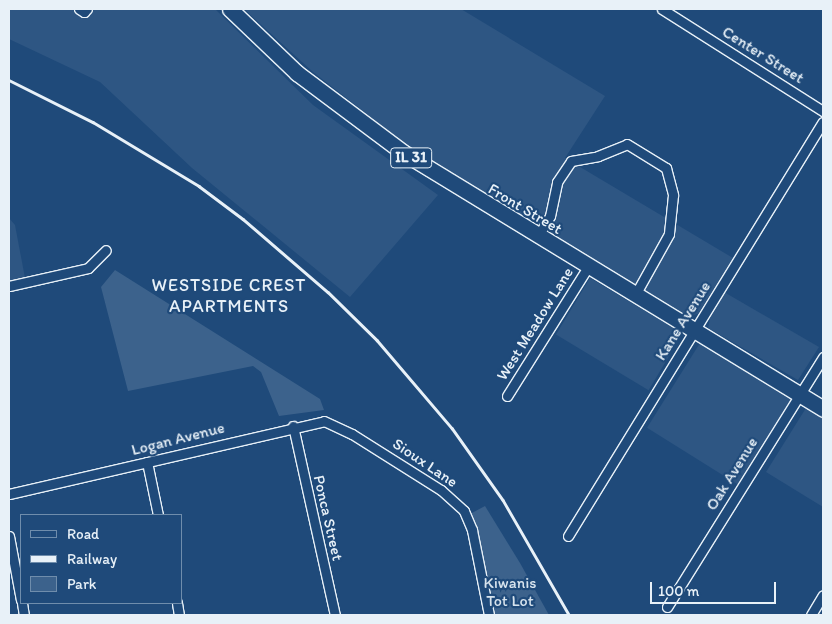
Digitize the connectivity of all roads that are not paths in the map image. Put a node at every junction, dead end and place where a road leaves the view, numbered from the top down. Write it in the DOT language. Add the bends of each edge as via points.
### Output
graph roads {
  1 [pos="79,9"];
  2 [pos="87,9"];
  3 [pos="230,9"];
  4 [pos="662,9"];
  5 [pos="823,111"];
  6 [pos="823,122"];
  7 [pos="538,236"];
  8 [pos="106,250"];
  9 [pos="588,267"];
  10 [pos="9,286"];
  11 [pos="635,295"];
  12 [pos="694,331"];
  13 [pos="823,357"];
  14 [pos="800,395"];
  15 [pos="507,396"];
  16 [pos="823,409"];
  17 [pos="293,426"];
  18 [pos="352,434"];
  19 [pos="147,462"];
  20 [pos="9,494"];
  21 [pos="158,514"];
  22 [pos="9,536"];
  23 [pos="568,536"];
  24 [pos="20,591"];
  25 [pos="823,596"];
  26 [pos="667,607"];
  27 [pos="334,615"];
  28 [pos="490,615"];
  29 [pos="811,615"];
  1 -- 2 [label="street" via="84,12"];
  3 -- 7 [label="main road, Front Street / IL 31" via="296,73 359,121 465,193"];
  4 -- 5 [label="street, Center Street"];
  6 -- 12 [label="street, Kane Avenue"];
  7 -- 9 [label="main road, Front Street / IL 31"];
  7 -- 11 [label="street" via="550,216 557,182 571,161 598,156 627,144 666,168 673,195 669,234"];
  8 -- 10 [label="street" via="88,268"];
  9 -- 11 [label="main road, Front Street / IL 31"];
  9 -- 15 [label="street, West Meadow Lane"];
  11 -- 12 [label="main road, Front Street / IL 31"];
  12 -- 14 [label="main road, Front Street / IL 31"];
  12 -- 23 [label="street, Kane Avenue"];
  13 -- 14 [label="street, Oak Avenue"];
  14 -- 16 [label="main road, Front Street / IL 31"];
  14 -- 26 [label="street, Oak Avenue"];
  17 -- 18 [label="street, Logan Avenue" via="324,421"];
  17 -- 19 [label="street, Logan Avenue"];
  17 -- 27 [label="street, Ponca Street"];
  18 -- 28 [label="street, Sioux Lane" via="441,490 464,511 472,530"];
  19 -- 20 [label="street, Logan Avenue"];
  19 -- 21 [label="street"];
  22 -- 24 [label="street"];
  25 -- 29 [label="street"];
}
